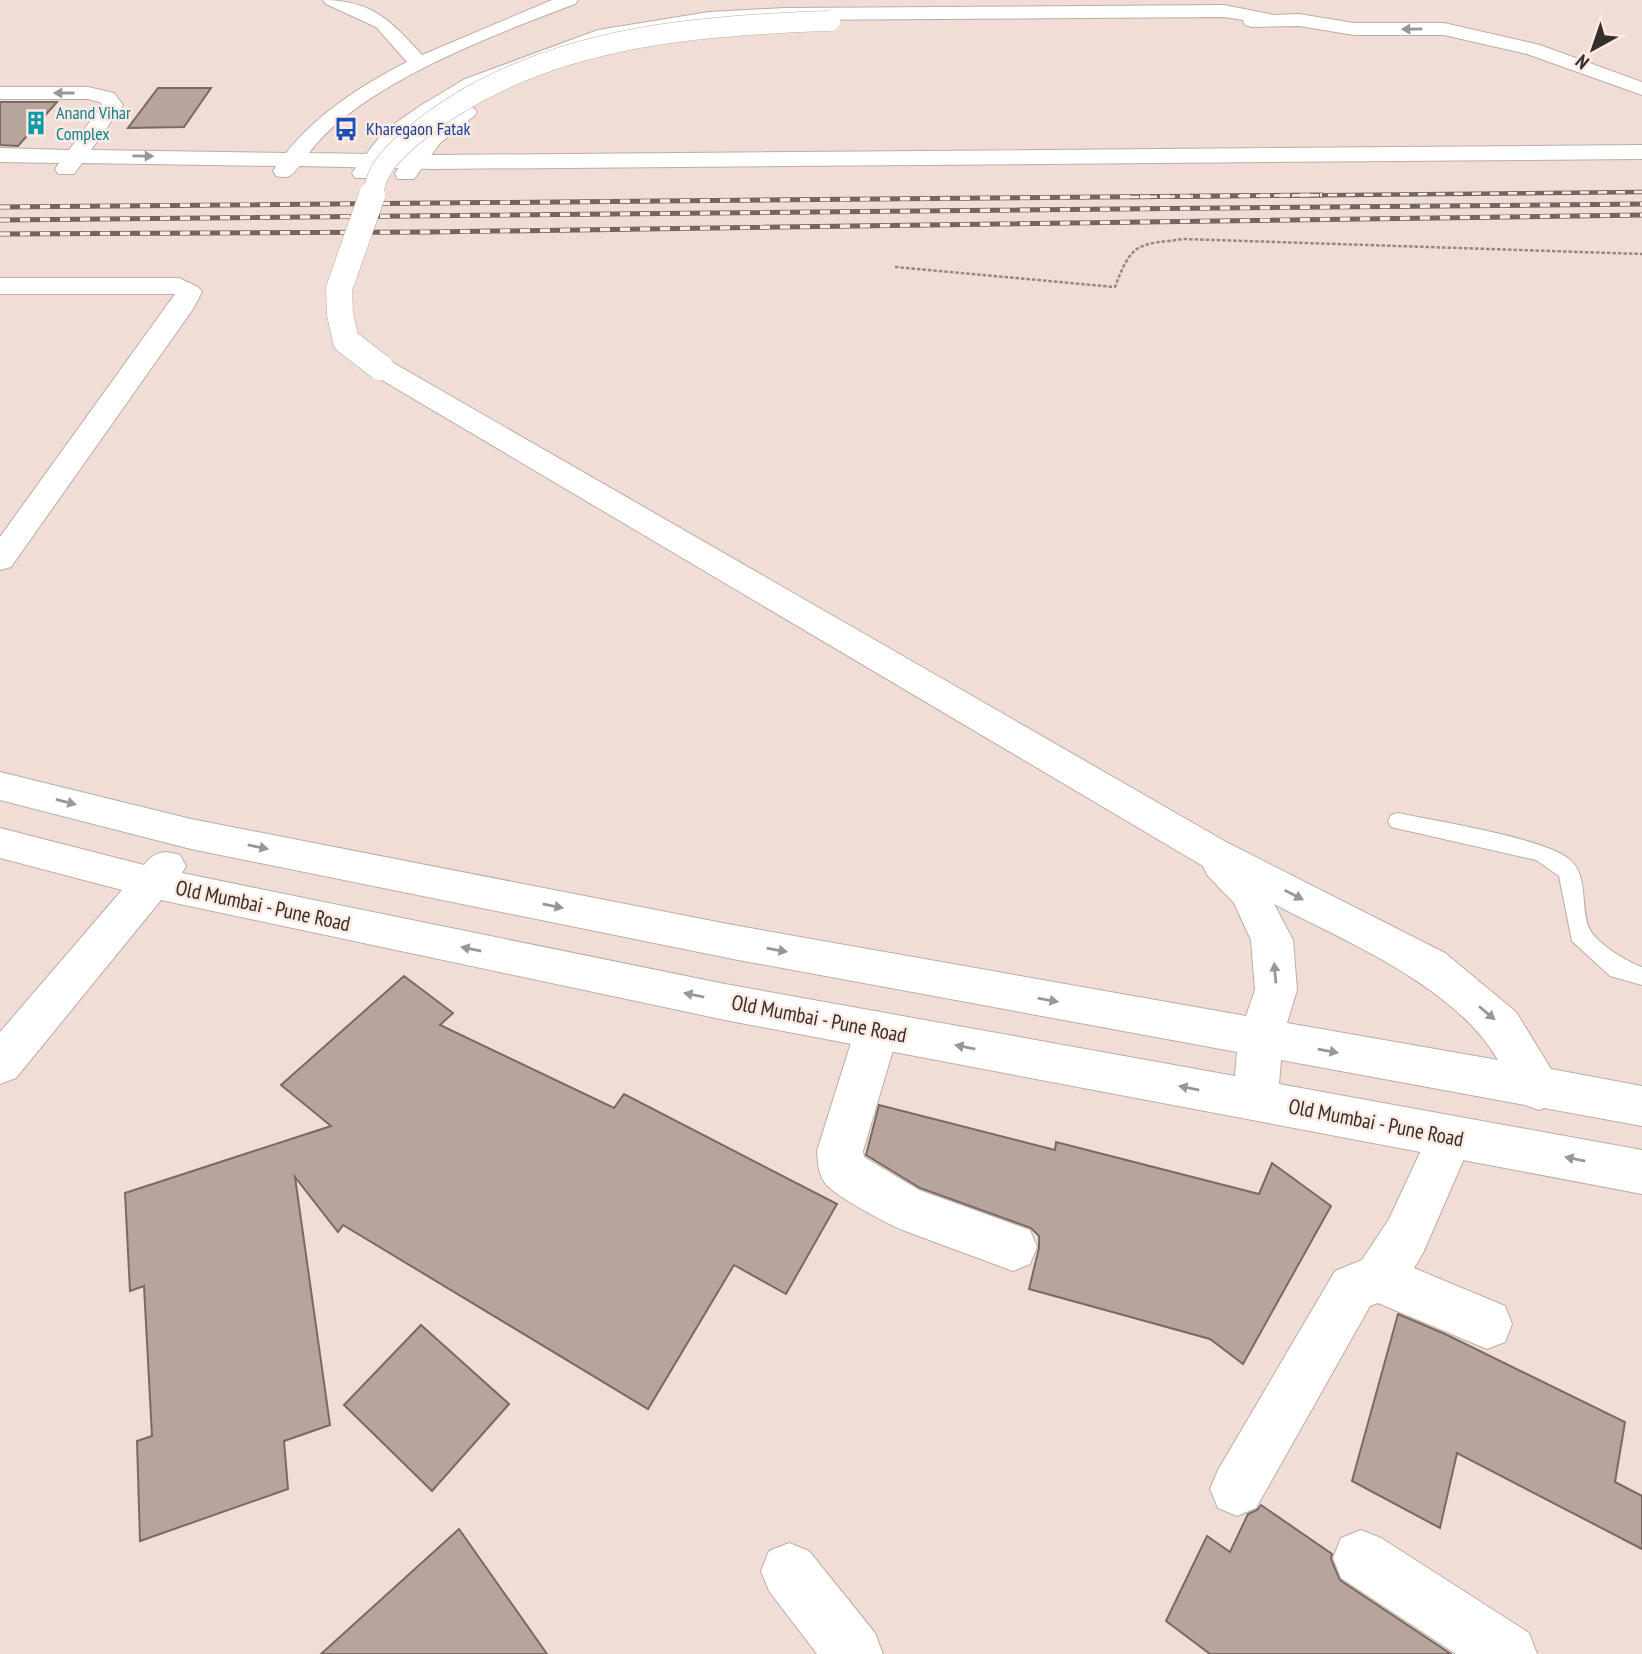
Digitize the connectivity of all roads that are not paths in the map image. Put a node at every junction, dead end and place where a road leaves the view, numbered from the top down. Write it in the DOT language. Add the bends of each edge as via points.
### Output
graph roads {
  1 [pos="332,0"];
  2 [pos="569,0"];
  3 [pos="1353,10"];
  4 [pos="1390,10"];
  5 [pos="1299,20"];
  6 [pos="1277,21"];
  7 [pos="1050,32"];
  8 [pos="1243,34"];
  9 [pos="1613,58"];
  10 [pos="420,64"];
  11 [pos="1642,89"];
  12 [pos="0,93"];
  13 [pos="1642,152"];
  14 [pos="0,155"];
  15 [pos="372,160"];
  16 [pos="414,162"];
  17 [pos="69,164"];
  18 [pos="287,165"];
  19 [pos="1642,165"];
  20 [pos="0,174"];
  21 [pos="0,286"];
  22 [pos="0,560"];
  23 [pos="0,786"];
  24 [pos="1398,821"];
  25 [pos="191,834"];
  26 [pos="0,843"];
  27 [pos="1212,853"];
  28 [pos="154,883"];
  29 [pos="1641,980"];
  30 [pos="877,1030"];
  31 [pos="1260,1039"];
  32 [pos="0,1064"];
  33 [pos="1539,1090"];
  34 [pos="1256,1101"];
  35 [pos="1642,1106"];
  36 [pos="1450,1138"];
  37 [pos="1642,1172"];
  38 [pos="1013,1247"];
  39 [pos="1379,1278"];
  40 [pos="1487,1324"];
  41 [pos="1237,1489"];
  42 [pos="1361,1558"];
  43 [pos="789,1571"];
  44 [pos="854,1654"];
  45 [pos="1508,1654"];
  1 -- 10 [label="street" via="383,23"];
  2 -- 10 [label="street"];
  3 -- 5 [label="street"];
  4 -- 9 [label="street" via="1525,31"];
  5 -- 6 [label="street"];
  11 -- 5 [label="street, one-way" via="1533,49 1444,29 1354,29"];
  6 -- 8 [label="street"];
  6 -- 15 [label="street" via="1224,11 709,18 598,36 472,83 392,136"];
  6 -- 27 [label="street, bridge" via="734,24 643,37 557,58 483,88 421,128 381,170 339,289 346,341 380,367"];
  7 -- 16 [label="street" via="735,32 646,46 560,70 507,91 452,120"];
  10 -- 18 [label="street" via="336,112"];
  17 -- 12 [label="street, one-way" via="113,105 107,97"];
  13 -- 16 [label="street"];
  14 -- 17 [label="street"];
  15 -- 16 [label="street"];
  15 -- 16 [label="street"];
  15 -- 18 [label="street"];
  16 -- 19 [label="street"];
  17 -- 18 [label="street"];
  17 -- 20 [label="street"];
  21 -- 22 [label="street" via="179,286 190,292"];
  23 -- 25 [label="street, one-way"];
  24 -- 29 [label="lane" via="1541,853 1562,865 1569,874 1580,934 1618,969"];
  25 -- 28 [label="street"];
  25 -- 31 [label="street, one-way"];
  26 -- 28 [label="street, Old Mumbai - Pune Road"];
  31 -- 27 [label="street, one-way" via="1276,990 1272,940 1249,893"];
  27 -- 33 [label="street, one-way" via="1430,965 1502,1026"];
  30 -- 28 [label="street, Old Mumbai - Pune Road, one-way"];
  28 -- 32 [label="street"];
  34 -- 30 [label="street, Old Mumbai - Pune Road, one-way"];
  30 -- 38 [label="street" via="840,1151 842,1169 905,1208"];
  31 -- 33 [label="street, one-way"];
  31 -- 34 [label="street"];
  33 -- 35 [label="street"];
  34 -- 36 [label="street, Old Mumbai - Pune Road"];
  37 -- 36 [label="street, Old Mumbai - Pune Road, one-way"];
  36 -- 39 [label="street" via="1406,1236"];
  39 -- 40 [label="street"];
  39 -- 41 [label="street" via="1353,1288"];
  42 -- 45 [label="street"];
  43 -- 44 [label="street"];
}
